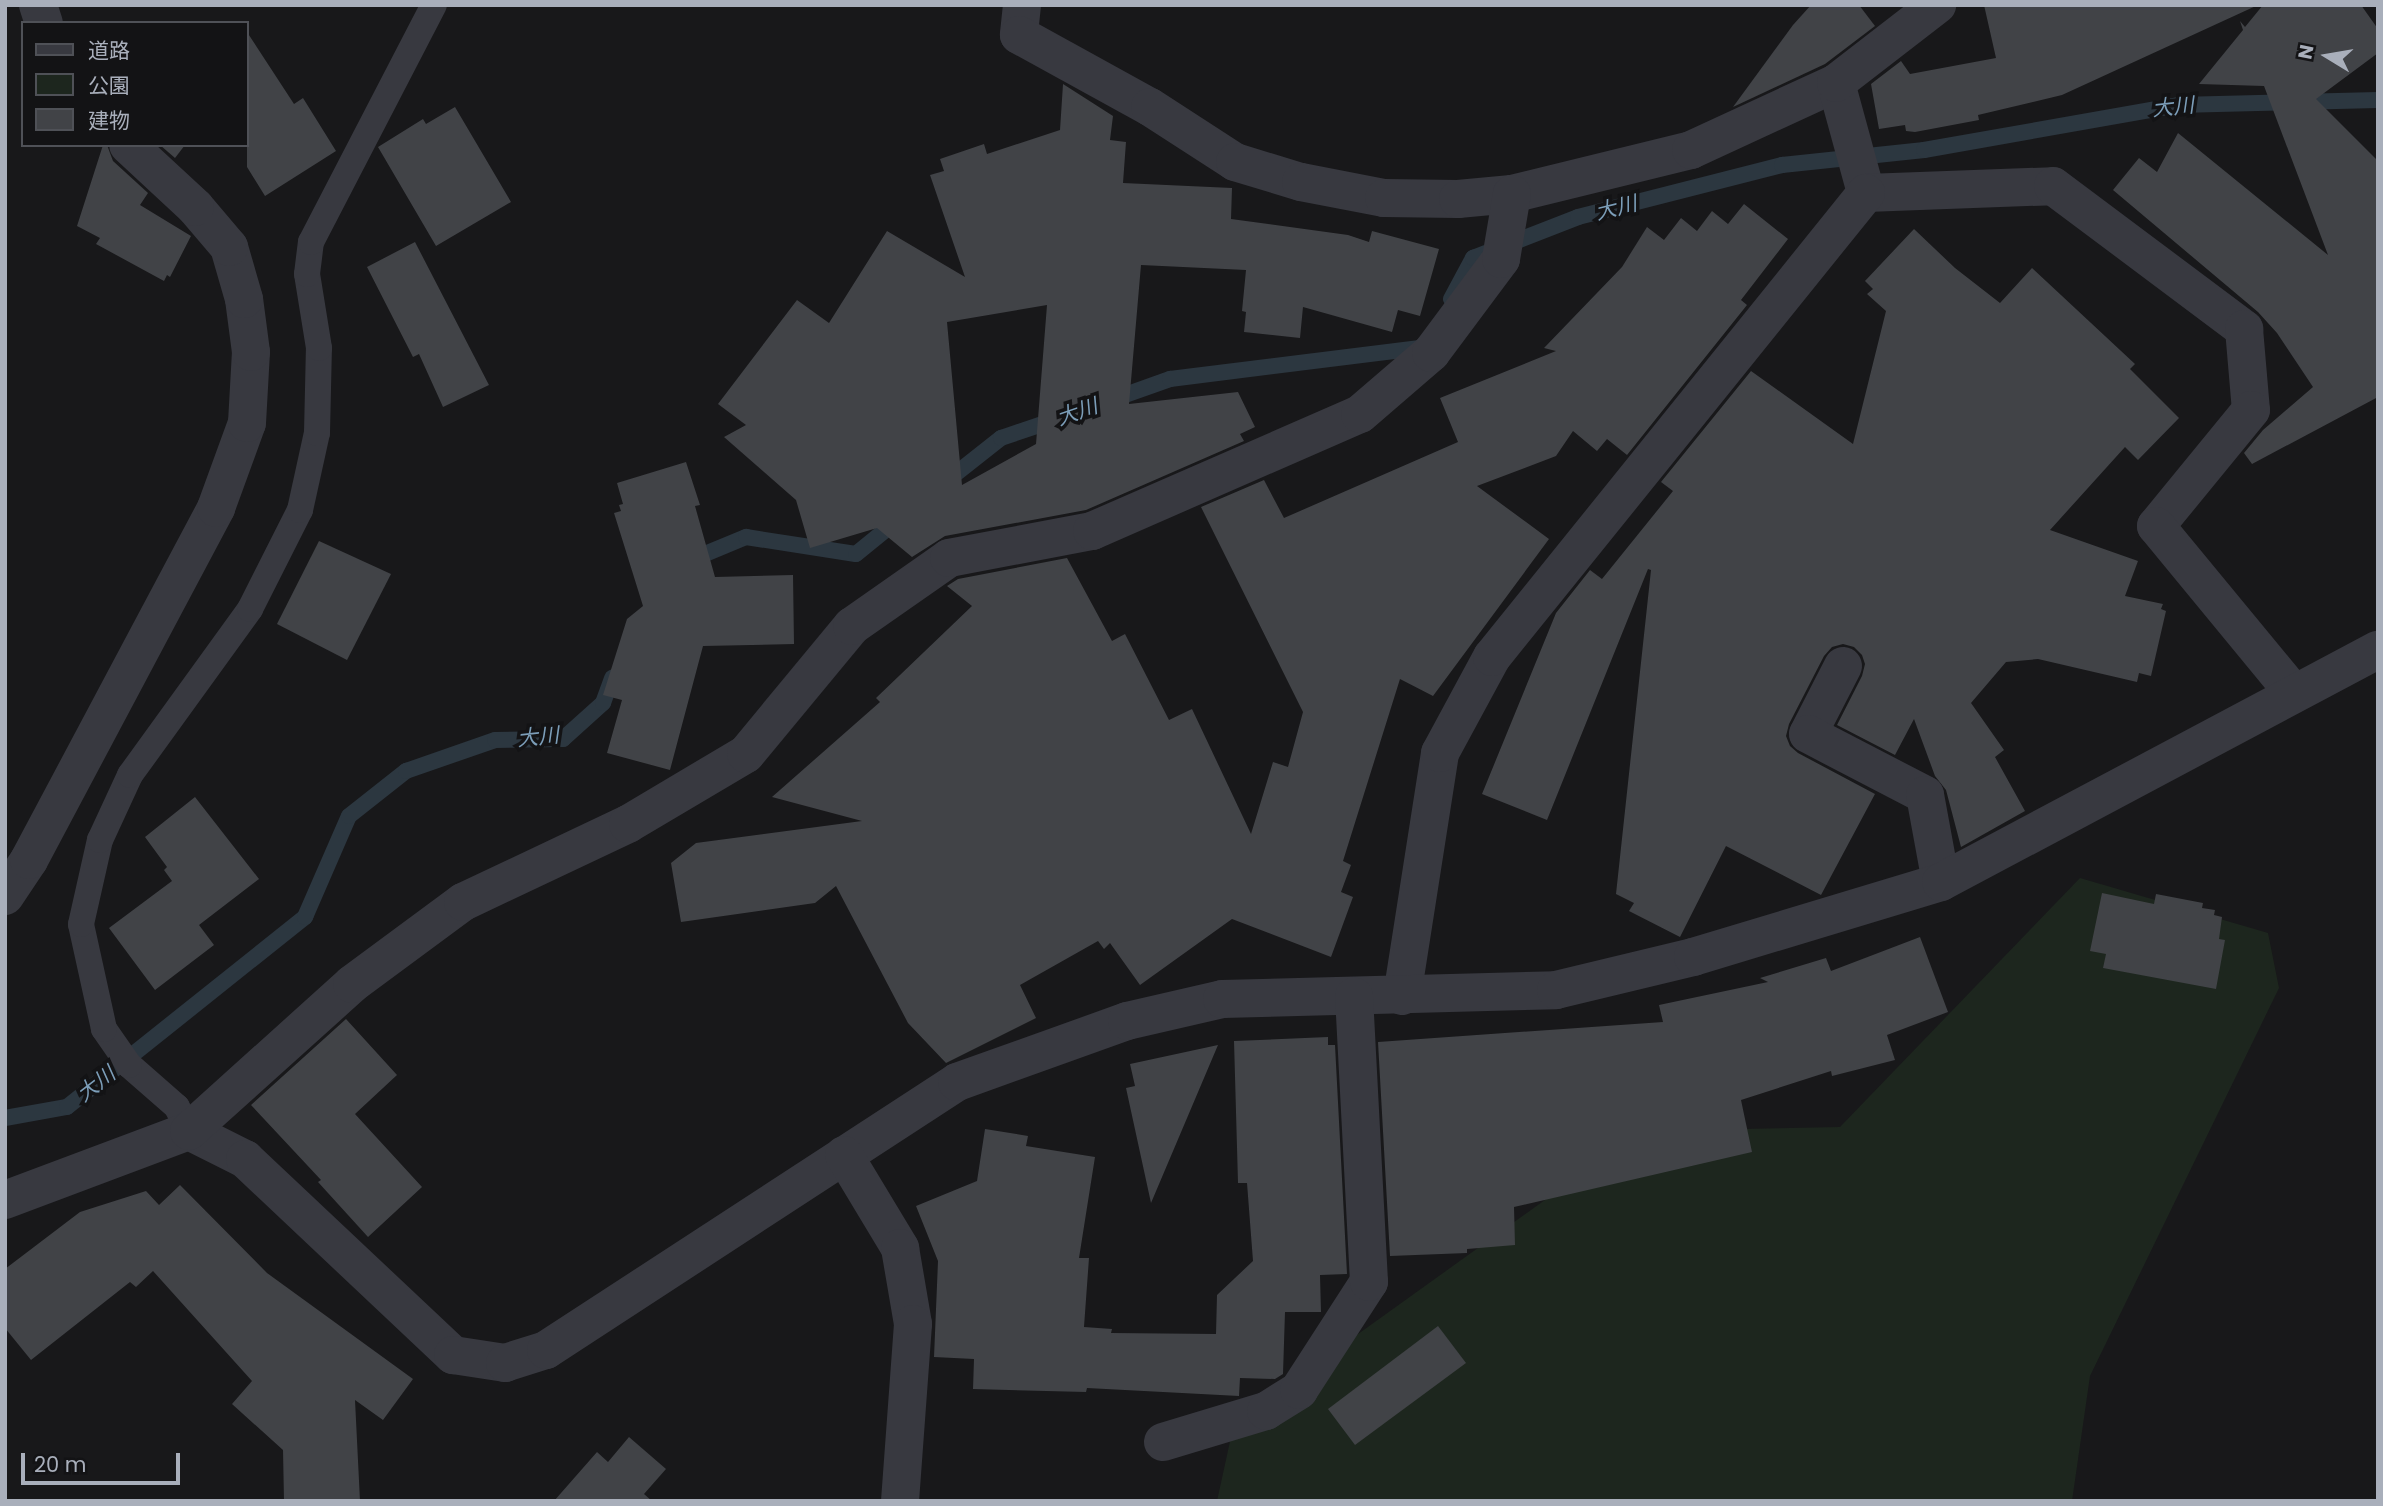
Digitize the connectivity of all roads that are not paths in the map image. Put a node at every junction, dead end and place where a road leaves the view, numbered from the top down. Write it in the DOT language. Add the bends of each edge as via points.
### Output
graph roads {
  1 [pos="435,5"];
  2 [pos="1022,5"];
  3 [pos="1937,5"];
  4 [pos="1836,83"];
  5 [pos="130,147"];
  6 [pos="1866,193"];
  7 [pos="1512,194"];
  8 [pos="2378,650"];
  9 [pos="1843,666"];
  10 [pos="2293,692"];
  11 [pos="1941,882"];
  12 [pos="5,896"];
  13 [pos="1354,996"];
  14 [pos="1402,996"];
  15 [pos="189,1131"];
  16 [pos="844,1155"];
  17 [pos="5,1200"];
  18 [pos="1163,1441"];
  19 [pos="900,1500"];
  1 -- 15 [label="lane" via="311,242 307,274 319,348 317,433 300,510 250,609 130,775 100,840 81,924 104,1029 129,1065 177,1107"];
  2 -- 7 [label="street" via="1018,35 1150,107 1235,162 1300,182 1384,198"];
  3 -- 4 [label="street"];
  4 -- 6 [label="street"];
  4 -- 7 [label="street" via="1691,150"];
  5 -- 12 [label="street" via="195,207 229,247 244,299 251,352 247,423 216,508 29,860"];
  6 -- 10 [label="street" via="2053,186 2244,329 2251,410 2156,526"];
  6 -- 14 [label="street" via="1492,657 1440,753"];
  7 -- 15 [label="street" via="1501,259 1431,353 1360,414 1092,531 949,558 852,626 746,754 628,824 463,902 352,984"];
  8 -- 10 [label="street"];
  9 -- 11 [label="street" via="1808,734 1924,796"];
  10 -- 11 [label="street"];
  11 -- 14 [label="street" via="1693,957 1556,990"];
  13 -- 14 [label="street"];
  13 -- 16 [label="street" via="1222,999 1127,1021 957,1082"];
  13 -- 18 [label="street" via="1369,1282 1299,1390 1266,1411"];
  15 -- 16 [label="street" via="245,1159 453,1355 505,1363 546,1350"];
  15 -- 17 [label="street"];
  16 -- 19 [label="street" via="900,1248 913,1324"];
}
